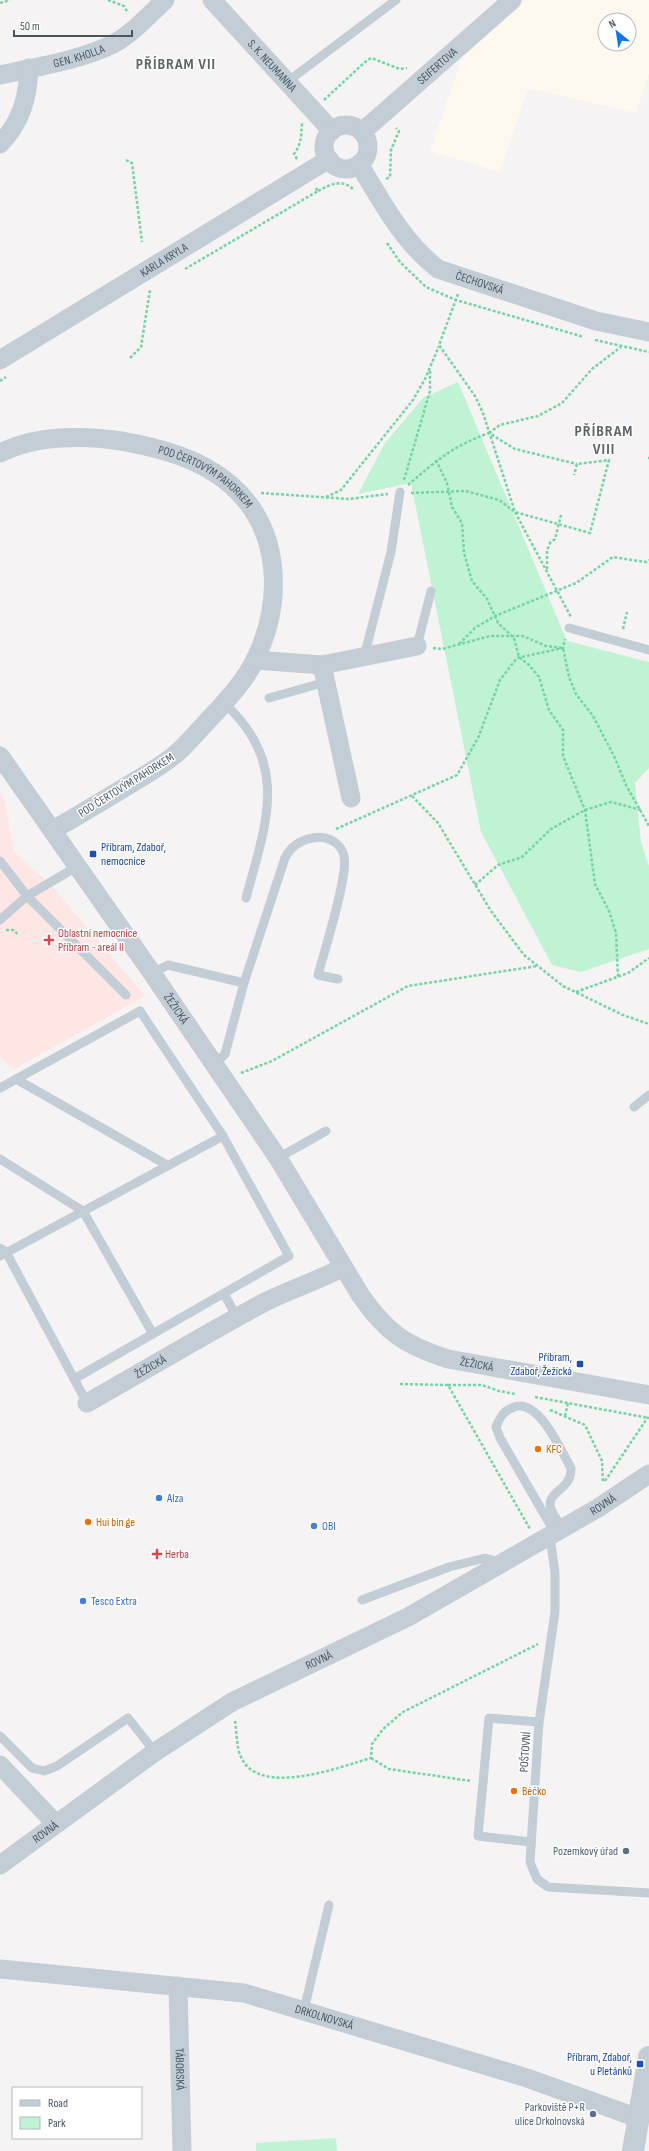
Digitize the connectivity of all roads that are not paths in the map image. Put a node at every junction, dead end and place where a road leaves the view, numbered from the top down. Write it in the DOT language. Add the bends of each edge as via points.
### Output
graph roads {
  1 [pos="165,0"];
  2 [pos="212,0"];
  3 [pos="396,0"];
  4 [pos="512,0"];
  5 [pos="29,68"];
  6 [pos="0,75"];
  7 [pos="287,82"];
  8 [pos="332,131"];
  9 [pos="362,132"];
  10 [pos="0,144"];
  11 [pos="328,159"];
  12 [pos="359,164"];
  13 [pos="649,332"];
  14 [pos="3,368"];
  15 [pos="0,453"];
  16 [pos="400,492"];
  17 [pos="431,591"];
  18 [pos="569,628"];
  19 [pos="417,646"];
  20 [pos="649,650"];
  21 [pos="364,657"];
  22 [pos="255,660"];
  23 [pos="324,674"];
  24 [pos="269,698"];
  25 [pos="224,703"];
  26 [pos="0,756"];
  27 [pos="351,798"];
  28 [pos="53,830"];
  29 [pos="0,861"];
  30 [pos="78,866"];
  31 [pos="27,896"];
  32 [pos="246,898"];
  33 [pos="0,920"];
  34 [pos="152,973"];
  35 [pos="338,979"];
  36 [pos="244,983"];
  37 [pos="126,995"];
  38 [pos="215,1064"];
  39 [pos="16,1079"];
  40 [pos="1,1086"];
  41 [pos="649,1095"];
  42 [pos="634,1107"];
  43 [pos="326,1131"];
  44 [pos="222,1136"];
  45 [pos="278,1158"];
  46 [pos="0,1160"];
  47 [pos="167,1165"];
  48 [pos="83,1211"];
  49 [pos="2,1252"];
  50 [pos="343,1267"];
  51 [pos="224,1294"];
  52 [pos="237,1317"];
  53 [pos="153,1334"];
  54 [pos="74,1379"];
  55 [pos="649,1396"];
  56 [pos="87,1403"];
  57 [pos="649,1474"];
  58 [pos="550,1533"];
  59 [pos="503,1562"];
  60 [pos="362,1600"];
  61 [pos="539,1722"];
  62 [pos="0,1736"];
  63 [pos="155,1752"];
  64 [pos="0,1765"];
  65 [pos="55,1823"];
  66 [pos="532,1842"];
  67 [pos="0,1865"];
  68 [pos="649,1893"];
  69 [pos="329,1905"];
  70 [pos="0,1969"];
  71 [pos="178,1986"];
  72 [pos="304,2010"];
  73 [pos="649,2057"];
  74 [pos="638,2118"];
  75 [pos="182,2151"];
  76 [pos="633,2151"];
  1 -- 5 [label="street, GEN. KHOLLA" via="138,26 113,43 90,53"];
  2 -- 7 [label="street, S. K. NEUMANNA"];
  3 -- 7 [label="lane"];
  4 -- 9 [label="street, SEIFERTOVA"];
  5 -- 6 [label="street, GEN. KHOLLA"];
  5 -- 10 [label="street" via="28,91 21,112 7,137"];
  7 -- 8 [label="street, S. K. NEUMANNA"];
  8 -- 9 [label="street" via="346,125"];
  8 -- 11 [label="street" via="325,144"];
  9 -- 12 [label="street" via="367,140 368,149"];
  11 -- 12 [label="street" via="342,168 351,168"];
  11 -- 14 [label="street, KARLA KRYLA"];
  12 -- 13 [label="street, ČECHOVSKÁ" via="387,210 421,256 438,269 596,321"];
  15 -- 22 [label="street, POD ČERTOVÝM PAHORKEM" via="28,443 76,437 102,438 169,451 208,469 231,485 248,504 262,528 275,574 267,627"];
  16 -- 21 [label="lane" via="391,552"];
  17 -- 19 [label="lane"];
  18 -- 20 [label="lane"];
  19 -- 21 [label="street"];
  21 -- 23 [label="street"];
  22 -- 23 [label="street"];
  22 -- 25 [label="street, POD ČERTOVÝM PAHORKEM" via="241,683"];
  23 -- 24 [label="lane"];
  23 -- 27 [label="street"];
  25 -- 28 [label="street, POD ČERTOVÝM PAHORKEM" via="178,752 149,773"];
  25 -- 32 [label="lane" via="240,718 253,740 266,771 268,783 267,819"];
  26 -- 28 [label="street, ŽEŽICKÁ"];
  28 -- 30 [label="street, ŽEŽICKÁ"];
  29 -- 31 [label="lane"];
  30 -- 31 [label="lane"];
  30 -- 34 [label="street, ŽEŽICKÁ"];
  31 -- 33 [label="lane"];
  31 -- 37 [label="lane"];
  34 -- 36 [label="lane" via="168,965"];
  34 -- 38 [label="street, ŽEŽICKÁ"];
  35 -- 36 [label="lane" via="318,975 345,864 344,854 339,846 322,836 303,840 288,852"];
  36 -- 38 [label="lane" via="225,1054"];
  38 -- 45 [label="street, ŽEŽICKÁ"];
  39 -- 40 [label="lane"];
  39 -- 44 [label="lane" via="140,1011"];
  39 -- 47 [label="lane"];
  41 -- 42 [label="lane"];
  43 -- 45 [label="lane"];
  44 -- 47 [label="lane"];
  44 -- 51 [label="lane" via="289,1256"];
  45 -- 50 [label="street, ŽEŽICKÁ"];
  46 -- 48 [label="lane"];
  47 -- 48 [label="lane"];
  48 -- 49 [label="lane"];
  48 -- 53 [label="lane"];
  49 -- 54 [label="lane"];
  50 -- 52 [label="street, ŽEŽICKÁ"];
  50 -- 55 [label="street, ŽEŽICKÁ" via="376,1318 394,1335 420,1350 473,1364"];
  51 -- 52 [label="lane"];
  51 -- 53 [label="lane"];
  52 -- 56 [label="street, ŽEŽICKÁ"];
  53 -- 54 [label="lane"];
  54 -- 56 [label="lane"];
  57 -- 58 [label="street, ROVNÁ" via="598,1508"];
  58 -- 58 [label="lane" via="551,1500 555,1493 568,1484 571,1468 540,1416 531,1409 518,1405 507,1409 500,1416 496,1427"];
  58 -- 59 [label="street, ROVNÁ"];
  58 -- 61 [label="lane, POŠTOVNÍ" via="555,1573 555,1612"];
  59 -- 60 [label="lane" via="485,1558 449,1567"];
  59 -- 63 [label="street, ROVNÁ" via="408,1617 232,1702"];
  61 -- 66 [label="lane, POŠTOVNÍ"];
  61 -- 66 [label="lane" via="489,1718 478,1836"];
  62 -- 63 [label="lane" via="32,1768 44,1771 57,1766 128,1718"];
  63 -- 65 [label="street, ROVNÁ"];
  64 -- 65 [label="street"];
  65 -- 67 [label="street, ROVNÁ"];
  66 -- 68 [label="lane, POŠTOVNÍ" via="530,1862 537,1879 548,1887"];
  69 -- 72 [label="lane"];
  70 -- 71 [label="street, DRKOLNOVSKÁ"];
  71 -- 72 [label="street, DRKOLNOVSKÁ" via="244,1993"];
  71 -- 75 [label="street, TÁBORSKÁ"];
  72 -- 74 [label="street, DRKOLNOVSKÁ" via="527,2078"];
  73 -- 74 [label="street"];
  74 -- 76 [label="street"];
}
